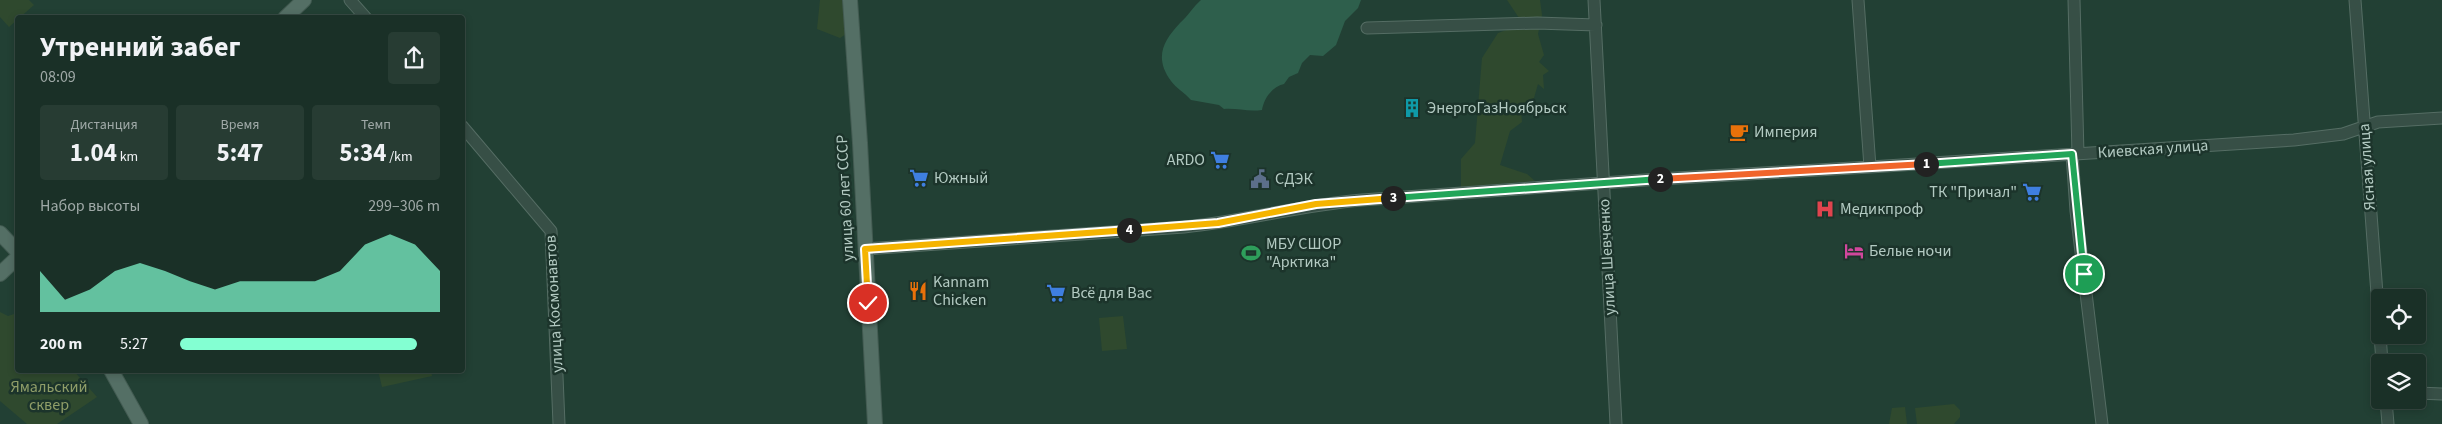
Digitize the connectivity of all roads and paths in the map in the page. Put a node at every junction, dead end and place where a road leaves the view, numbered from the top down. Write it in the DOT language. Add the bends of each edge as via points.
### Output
graph roads {
  1 [pos="304,0"];
  2 [pos="350,0"];
  3 [pos="850,0"];
  4 [pos="1594,0"];
  5 [pos="1858,0"];
  6 [pos="2074,0"];
  7 [pos="2355,0"];
  8 [pos="288,15"];
  9 [pos="363,15"];
  10 [pos="1596,25"];
  11 [pos="1367,28"];
  12 [pos="2442,118"];
  13 [pos="2364,127"];
  14 [pos="465,130"];
  15 [pos="2075,154"];
  16 [pos="1870,168"];
  17 [pos="1603,183"];
  18 [pos="0,233"];
  19 [pos="15,249"];
  20 [pos="865,249"];
  21 [pos="15,260"];
  22 [pos="0,274"];
  23 [pos="2376,289"];
  24 [pos="113,373"];
  25 [pos="2426,393"];
  26 [pos="2442,394"];
  27 [pos="2387,409"];
  28 [pos="141,424"];
  29 [pos="559,424"];
  30 [pos="875,424"];
  31 [pos="1616,424"];
  32 [pos="2102,424"];
  33 [pos="2388,424"];
  1 -- 8 [label="main road"];
  2 -- 9 [label="street"];
  3 -- 20 [label="main road, улица 60 лет СССР"];
  4 -- 10 [label="street, улица Шевченко"];
  5 -- 16 [label="street"];
  6 -- 15 [label="street"];
  7 -- 13 [label="street, Ясная улица"];
  10 -- 11 [label="street" via="1537,23"];
  10 -- 17 [label="street, улица Шевченко"];
  12 -- 13 [label="street, Киевская улица" via="2378,122"];
  13 -- 15 [label="street, Киевская улица" via="2343,134 2294,140"];
  13 -- 23 [label="street, Ясная улица"];
  14 -- 29 [label="street, улица Космонавтов" via="552,231"];
  15 -- 16 [label="street, Киевская улица"];
  15 -- 32 [label="street" via="2076,211"];
  16 -- 17 [label="street, Киевская улица"];
  17 -- 20 [label="street, Киевская улица" via="1336,202 1184,227"];
  17 -- 31 [label="street, улица Шевченко"];
  18 -- 19 [label="main road"];
  20 -- 30 [label="main road, улица 60 лет СССР"];
  21 -- 22 [label="main road"];
  24 -- 28 [label="main road"];
  25 -- 26 [label="street"];
  27 -- 33 [label="street"];
}
